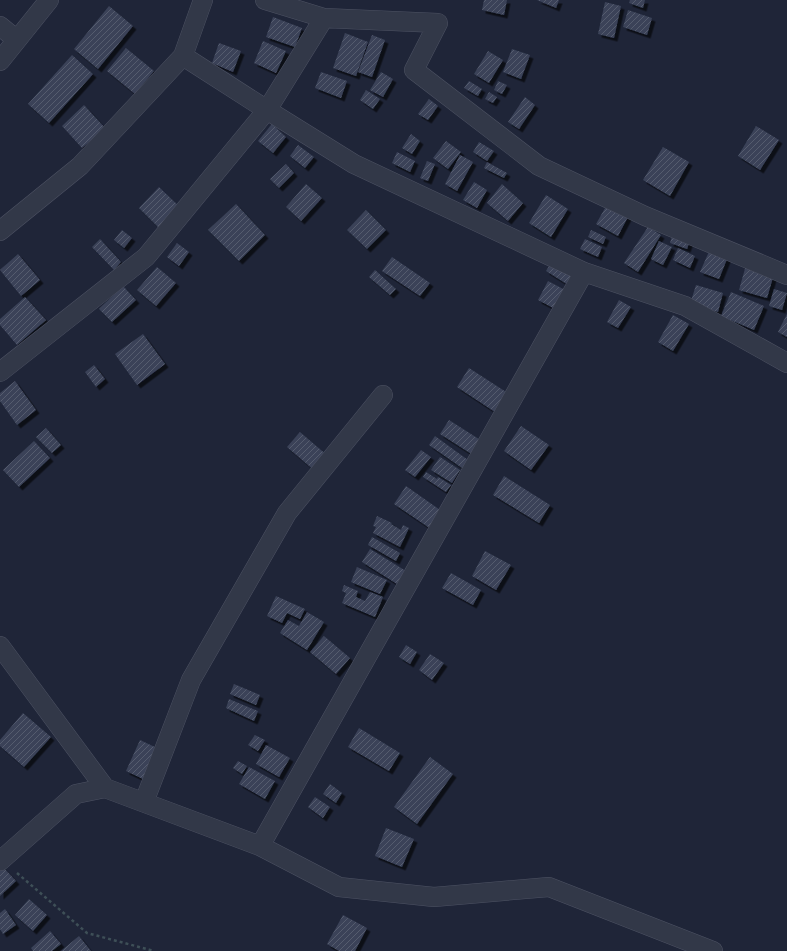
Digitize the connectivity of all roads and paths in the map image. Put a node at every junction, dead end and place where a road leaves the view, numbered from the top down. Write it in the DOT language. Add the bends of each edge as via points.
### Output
graph roads {
  1 [pos="49,0"];
  2 [pos="203,0"];
  3 [pos="265,0"];
  4 [pos="324,18"];
  5 [pos="0,26"];
  6 [pos="17,40"];
  7 [pos="183,56"];
  8 [pos="0,61"];
  9 [pos="267,110"];
  10 [pos="0,231"];
  11 [pos="584,272"];
  12 [pos="787,275"];
  13 [pos="787,362"];
  14 [pos="0,372"];
  15 [pos="383,395"];
  16 [pos="0,646"];
  17 [pos="105,788"];
  18 [pos="144,802"];
  19 [pos="260,846"];
  20 [pos="0,860"];
  21 [pos="154,951"];
  22 [pos="713,951"];
  1 -- 6 [label="street"];
  2 -- 7 [label="street"];
  3 -- 4 [label="street"];
  4 -- 9 [label="street"];
  4 -- 12 [label="street" via="438,23 414,70 539,166 645,216"];
  5 -- 6 [label="street"];
  6 -- 8 [label="street"];
  7 -- 9 [label="street"];
  7 -- 10 [label="street" via="80,166"];
  9 -- 11 [label="street" via="354,164"];
  9 -- 14 [label="street" via="146,258"];
  11 -- 13 [label="street" via="684,306"];
  11 -- 19 [label="street"];
  15 -- 18 [label="street" via="287,513 191,680"];
  16 -- 17 [label="street"];
  17 -- 18 [label="street"];
  17 -- 20 [label="street" via="76,794"];
  18 -- 19 [label="street"];
  19 -- 22 [label="street" via="338,887 434,898 549,887"];
  20 -- 21 [label="path" via="87,933"];
}
